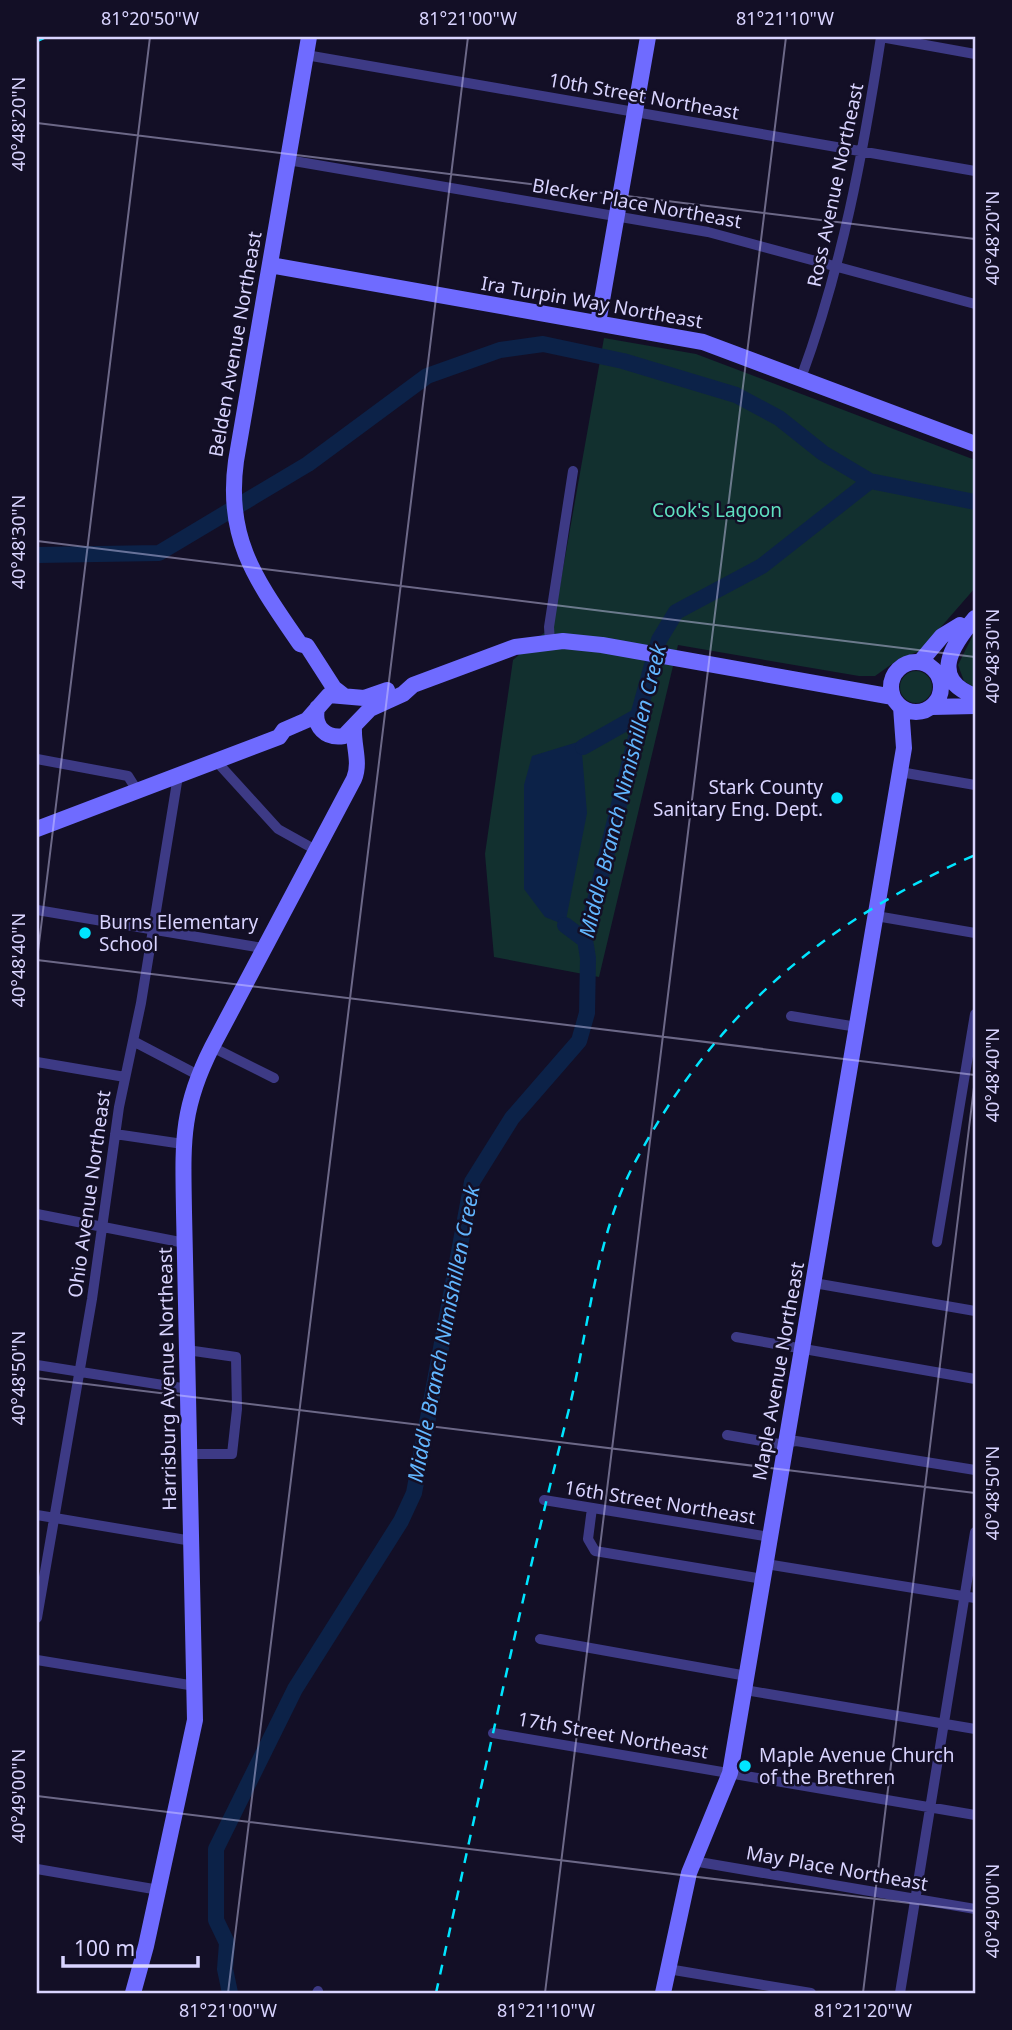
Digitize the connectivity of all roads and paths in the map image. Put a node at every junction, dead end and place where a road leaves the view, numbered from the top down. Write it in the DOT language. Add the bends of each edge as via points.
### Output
graph roads {
  1 [pos="309,37"];
  2 [pos="648,37"];
  3 [pos="881,37"];
  4 [pos="975,54"];
  5 [pos="306,55"];
  6 [pos="635,112"];
  7 [pos="863,151"];
  8 [pos="288,160"];
  9 [pos="975,171"];
  10 [pos="618,217"];
  11 [pos="270,265"];
  12 [pos="838,267"];
  13 [pos="975,304"];
  14 [pos="598,323"];
  15 [pos="801,379"];
  16 [pos="975,444"];
  17 [pos="573,471"];
  18 [pos="975,608"];
  19 [pos="968,622"];
  20 [pos="550,642"];
  21 [pos="300,644"];
  22 [pos="920,662"];
  23 [pos="939,676"];
  24 [pos="893,677"];
  25 [pos="413,685"];
  26 [pos="853,688"];
  27 [pos="345,696"];
  28 [pos="975,696"];
  29 [pos="897,701"];
  30 [pos="318,705"];
  31 [pos="975,706"];
  32 [pos="927,709"];
  33 [pos="356,725"];
  34 [pos="331,736"];
  35 [pos="279,737"];
  36 [pos="904,748"];
  37 [pos="37,759"];
  38 [pos="216,761"];
  39 [pos="900,772"];
  40 [pos="178,776"];
  41 [pos="975,785"];
  42 [pos="138,792"];
  43 [pos="344,794"];
  44 [pos="37,830"];
  45 [pos="314,849"];
  46 [pos="37,910"];
  47 [pos="876,916"];
  48 [pos="154,929"];
  49 [pos="975,933"];
  50 [pos="263,948"];
  51 [pos="975,1014"];
  52 [pos="791,1016"];
  53 [pos="857,1027"];
  54 [pos="133,1041"];
  55 [pos="212,1047"];
  56 [pos="37,1062"];
  57 [pos="198,1075"];
  58 [pos="125,1077"];
  59 [pos="274,1078"];
  60 [pos="115,1134"];
  61 [pos="183,1144"];
  62 [pos="37,1214"];
  63 [pos="102,1227"];
  64 [pos="937,1242"];
  65 [pos="185,1243"];
  66 [pos="814,1283"];
  67 [pos="975,1311"];
  68 [pos="736,1338"];
  69 [pos="803,1349"];
  70 [pos="187,1350"];
  71 [pos="37,1364"];
  72 [pos="79,1371"];
  73 [pos="975,1379"];
  74 [pos="188,1389"];
  75 [pos="727,1435"];
  76 [pos="787,1443"];
  77 [pos="190,1454"];
  78 [pos="975,1469"];
  79 [pos="544,1500"];
  80 [pos="592,1508"];
  81 [pos="37,1515"];
  82 [pos="54,1518"];
  83 [pos="975,1532"];
  84 [pos="770,1537"];
  85 [pos="192,1541"];
  86 [pos="765,1572"];
  87 [pos="970,1597"];
  88 [pos="37,1618"];
  89 [pos="540,1639"];
  90 [pos="37,1660"];
  91 [pos="746,1683"];
  92 [pos="195,1686"];
  93 [pos="944,1724"];
  94 [pos="975,1729"];
  95 [pos="493,1733"];
  96 [pos="730,1773"];
  97 [pos="930,1807"];
  98 [pos="975,1815"];
  99 [pos="693,1861"];
  100 [pos="37,1869"];
  101 [pos="159,1890"];
  102 [pos="915,1899"];
  103 [pos="975,1909"];
  104 [pos="668,1969"];
  105 [pos="133,1993"];
  106 [pos="663,1993"];
  107 [pos="811,1993"];
  108 [pos="900,1993"];
  1 -- 5 [label="street, Belden Avenue Northeast"];
  2 -- 6 [label="street"];
  3 -- 4 [label="street"];
  3 -- 7 [label="street, Ross Avenue Northeast"];
  5 -- 6 [label="street, 10th Street Northeast"];
  5 -- 8 [label="street, Belden Avenue Northeast"];
  6 -- 7 [label="street, 10th Street Northeast"];
  6 -- 10 [label="street"];
  7 -- 9 [label="street, 10th Street Northeast"];
  7 -- 12 [label="street, Ross Avenue Northeast"];
  8 -- 10 [label="street, Blecker Place Northeast"];
  8 -- 11 [label="street, Belden Avenue Northeast"];
  10 -- 12 [label="street, Blecker Place Northeast" via="708,232"];
  10 -- 14 [label="street"];
  11 -- 14 [label="street, Ira Turpin Way Northeast"];
  11 -- 21 [label="street, Belden Avenue Northeast" via="233,487 235,526 251,570"];
  12 -- 13 [label="street, Blecker Place Northeast"];
  12 -- 15 [label="street, Ross Avenue Northeast"];
  14 -- 15 [label="street, Ira Turpin Way Northeast" via="703,342"];
  15 -- 16 [label="street, Ira Turpin Way Northeast"];
  17 -- 20 [label="street"];
  18 -- 19 [label="street"];
  19 -- 22 [label="street" via="942,636"];
  19 -- 23 [label="street" via="942,652"];
  19 -- 28 [label="street" via="948,665 955,684"];
  20 -- 25 [label="street" via="498,653"];
  20 -- 26 [label="street" via="589,643"];
  21 -- 27 [label="street, Belden Avenue Northeast" via="307,646 333,686"];
  21 -- 30 [label="street, Belden Avenue Northeast" via="320,682"];
  22 -- 23 [label="street"];
  22 -- 24 [label="street" via="905,664"];
  23 -- 31 [label="street" via="950,690"];
  23 -- 32 [label="street" via="940,695"];
  24 -- 26 [label="street"];
  24 -- 29 [label="street"];
  25 -- 27 [label="street" via="367,697"];
  25 -- 33 [label="street" via="372,707"];
  26 -- 29 [label="street"];
  27 -- 30 [label="street" via="329,695"];
  27 -- 33 [label="street" via="356,706"];
  29 -- 32 [label="street" via="913,712"];
  29 -- 36 [label="street, Maple Avenue Northeast"];
  30 -- 34 [label="street" via="317,724"];
  30 -- 35 [label="street" via="307,720"];
  31 -- 32 [label="street"];
  32 -- 36 [label="street, Maple Avenue Northeast" via="915,722"];
  33 -- 34 [label="street" via="344,736"];
  33 -- 43 [label="street, Harrisburg Avenue Northeast" via="358,770"];
  34 -- 35 [label="street" via="308,732"];
  34 -- 43 [label="street, Harrisburg Avenue Northeast" via="345,751 348,762"];
  35 -- 38 [label="street"];
  36 -- 39 [label="street, Maple Avenue Northeast"];
  37 -- 42 [label="street" via="128,776"];
  38 -- 40 [label="street"];
  38 -- 45 [label="street" via="278,829"];
  39 -- 41 [label="street"];
  39 -- 47 [label="street, Maple Avenue Northeast"];
  40 -- 42 [label="street"];
  40 -- 48 [label="street, Ohio Avenue Northeast"];
  42 -- 44 [label="street"];
  43 -- 45 [label="street, Harrisburg Avenue Northeast"];
  45 -- 50 [label="street, Harrisburg Avenue Northeast"];
  46 -- 48 [label="street"];
  47 -- 49 [label="street"];
  47 -- 53 [label="street, Maple Avenue Northeast"];
  48 -- 50 [label="street"];
  48 -- 54 [label="street, Ohio Avenue Northeast"];
  50 -- 55 [label="street, Harrisburg Avenue Northeast"];
  51 -- 64 [label="street"];
  52 -- 53 [label="street"];
  53 -- 66 [label="street, Maple Avenue Northeast"];
  54 -- 57 [label="street"];
  54 -- 58 [label="street, Ohio Avenue Northeast"];
  55 -- 57 [label="street, Harrisburg Avenue Northeast"];
  55 -- 59 [label="street"];
  56 -- 58 [label="street"];
  57 -- 61 [label="street, Harrisburg Avenue Northeast" via="186,1109"];
  58 -- 60 [label="street, Ohio Avenue Northeast"];
  60 -- 61 [label="street"];
  60 -- 63 [label="street, Ohio Avenue Northeast"];
  61 -- 65 [label="street, Harrisburg Avenue Northeast"];
  62 -- 63 [label="street"];
  63 -- 65 [label="street"];
  63 -- 72 [label="street, Ohio Avenue Northeast"];
  65 -- 70 [label="street, Harrisburg Avenue Northeast"];
  66 -- 67 [label="street"];
  66 -- 69 [label="street, Maple Avenue Northeast"];
  68 -- 69 [label="street"];
  69 -- 73 [label="street"];
  69 -- 76 [label="street, Maple Avenue Northeast"];
  70 -- 74 [label="street, Harrisburg Avenue Northeast"];
  70 -- 77 [label="street" via="236,1357 232,1454"];
  71 -- 72 [label="street"];
  72 -- 74 [label="street"];
  72 -- 82 [label="street, Ohio Avenue Northeast"];
  74 -- 77 [label="street, Harrisburg Avenue Northeast"];
  75 -- 76 [label="street"];
  76 -- 78 [label="street"];
  76 -- 84 [label="street, Maple Avenue Northeast"];
  77 -- 85 [label="street, Harrisburg Avenue Northeast"];
  79 -- 80 [label="street, 16th Street Northeast"];
  80 -- 84 [label="street, 16th Street Northeast"];
  80 -- 86 [label="street" via="588,1535 595,1550"];
  81 -- 82 [label="street"];
  82 -- 85 [label="street"];
  82 -- 88 [label="street, Ohio Avenue Northeast"];
  83 -- 87 [label="street"];
  84 -- 86 [label="street, Maple Avenue Northeast"];
  85 -- 92 [label="street, Harrisburg Avenue Northeast"];
  86 -- 87 [label="street"];
  86 -- 91 [label="street, Maple Avenue Northeast"];
  87 -- 93 [label="street"];
  89 -- 91 [label="street"];
  90 -- 92 [label="street"];
  91 -- 93 [label="street"];
  91 -- 96 [label="street, Maple Avenue Northeast"];
  92 -- 101 [label="street, Harrisburg Avenue Northeast" via="193,1731"];
  93 -- 94 [label="street"];
  93 -- 97 [label="street"];
  95 -- 96 [label="street, 17th Street Northeast"];
  96 -- 97 [label="street, 17th Street Northeast"];
  96 -- 99 [label="street, Maple Avenue Northeast"];
  97 -- 98 [label="street, 17th Street Northeast"];
  97 -- 102 [label="street"];
  99 -- 102 [label="street, May Place Northeast"];
  99 -- 104 [label="street, Maple Avenue Northeast"];
  100 -- 101 [label="street"];
  101 -- 105 [label="street, Harrisburg Avenue Northeast"];
  102 -- 103 [label="street, May Place Northeast"];
  102 -- 108 [label="street"];
  104 -- 106 [label="street, Maple Avenue Northeast"];
  104 -- 107 [label="street"];
}
